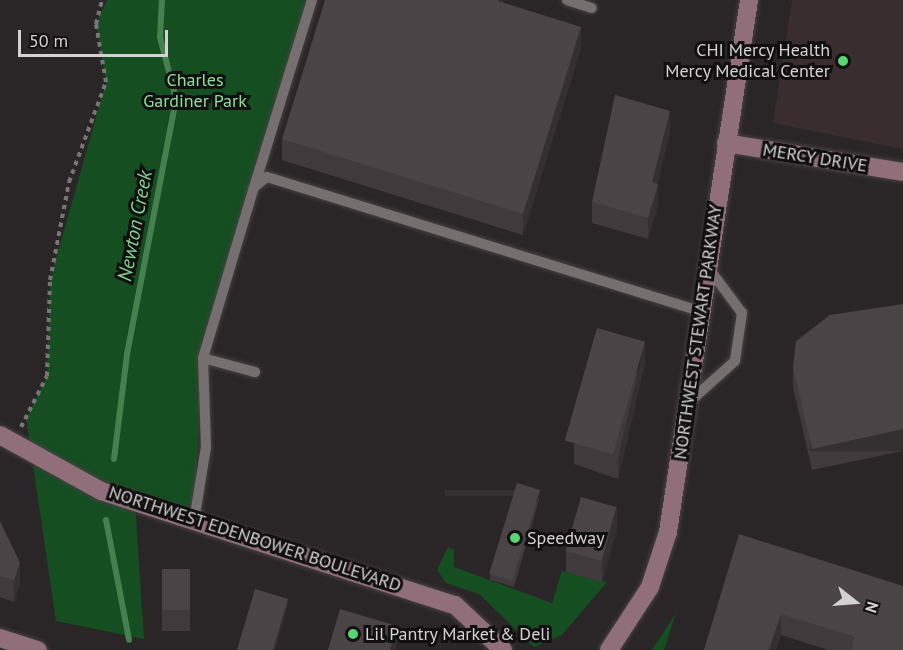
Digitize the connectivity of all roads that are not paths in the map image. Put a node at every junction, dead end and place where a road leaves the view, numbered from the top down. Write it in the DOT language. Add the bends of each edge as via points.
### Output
graph roads {
  1 [pos="312,0"];
  2 [pos="567,0"];
  3 [pos="749,0"];
  4 [pos="592,8"];
  5 [pos="726,143"];
  6 [pos="903,172"];
  7 [pos="254,187"];
  8 [pos="707,266"];
  9 [pos="700,311"];
  10 [pos="203,358"];
  11 [pos="255,372"];
  12 [pos="687,404"];
  13 [pos="6,440"];
  14 [pos="194,521"];
  15 [pos="0,638"];
  16 [pos="38,650"];
  17 [pos="502,650"];
  18 [pos="609,650"];
  1 -- 7 [label="lane"];
  2 -- 4 [label="lane"];
  3 -- 5 [label="main road, NORTHWEST STEWART PARKWAY"];
  5 -- 6 [label="main road, MERCY DRIVE"];
  5 -- 8 [label="main road, NORTHWEST STEWART PARKWAY"];
  7 -- 9 [label="lane" via="267,177 289,180"];
  7 -- 10 [label="lane"];
  8 -- 9 [label="main road, NORTHWEST STEWART PARKWAY"];
  8 -- 12 [label="lane" via="742,313 739,337 735,361"];
  9 -- 12 [label="main road, NORTHWEST STEWART PARKWAY"];
  10 -- 11 [label="lane"];
  10 -- 14 [label="lane" via="206,447"];
  12 -- 18 [label="main road, NORTHWEST STEWART PARKWAY" via="662,561"];
  13 -- 14 [label="main road, NORTHWEST EDENBOWER BOULEVARD" via="73,479"];
  14 -- 17 [label="main road, NORTHWEST EDENBOWER BOULEVARD" via="455,605"];
  15 -- 16 [label="main road"];
}
